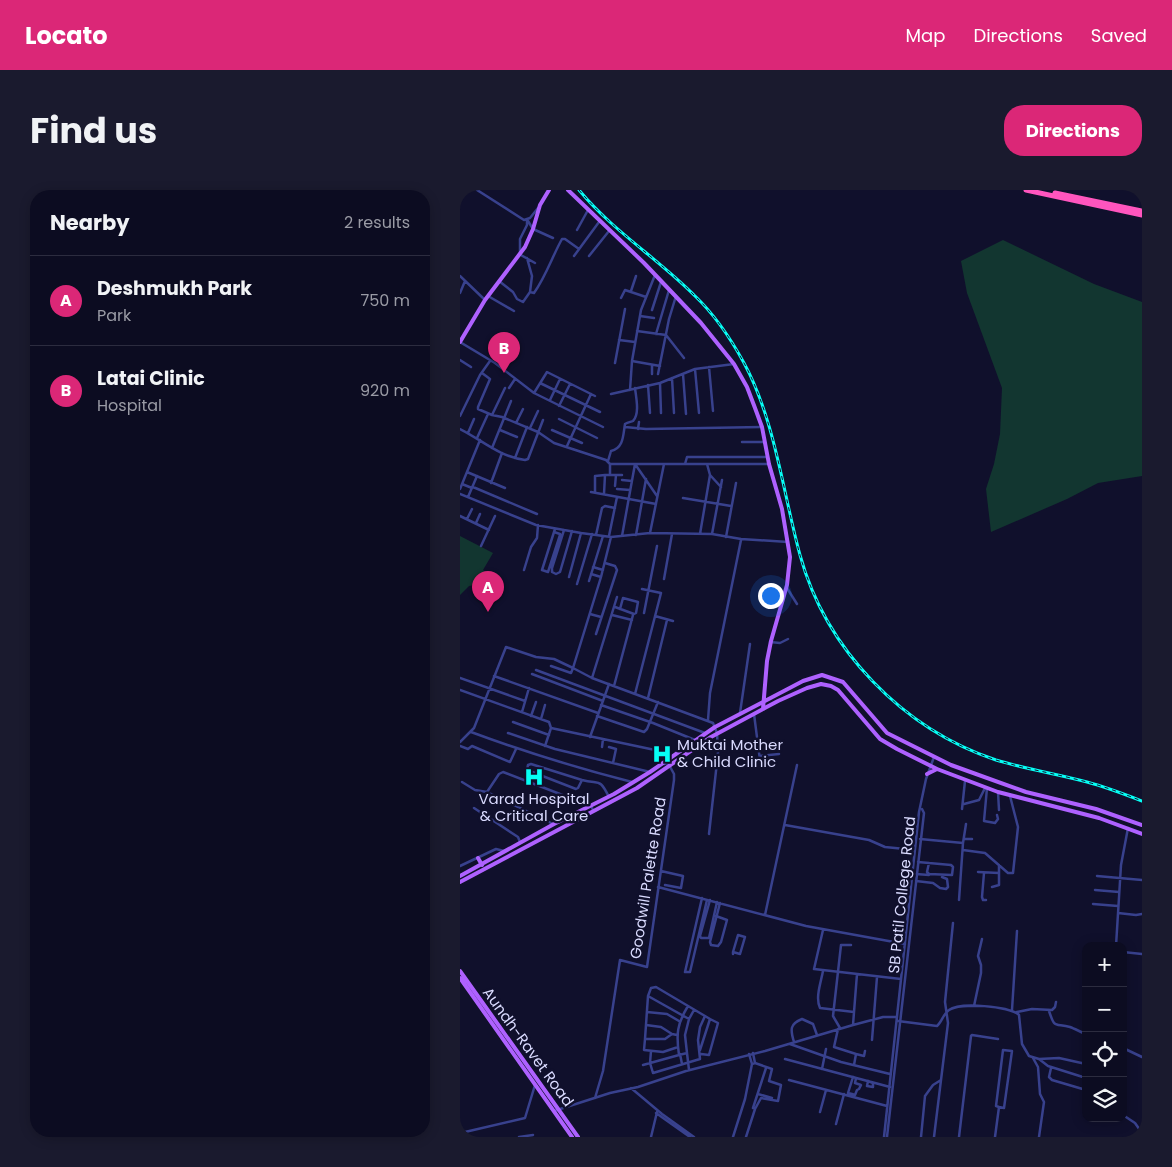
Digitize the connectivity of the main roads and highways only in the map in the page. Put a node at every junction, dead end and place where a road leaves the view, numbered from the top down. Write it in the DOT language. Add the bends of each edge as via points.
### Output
graph roads {
  1 [pos="548,190"];
  2 [pos="568,190"];
  3 [pos="1026,190"];
  4 [pos="1042,190"];
  5 [pos="1142,211"];
  6 [pos="1142,215"];
  7 [pos="460,342"];
  8 [pos="763,701"];
  9 [pos="763,710"];
  10 [pos="937,769"];
  11 [pos="927,774"];
  12 [pos="1142,825"];
  13 [pos="1142,834"];
  14 [pos="478,858"];
  15 [pos="482,865"];
  16 [pos="460,876"];
  17 [pos="460,882"];
  18 [pos="460,971"];
  19 [pos="460,978"];
  20 [pos="572,1137"];
  21 [pos="578,1137"];
  1 -- 7 [label="main road" via="525,247 487,298"];
  2 -- 8 [label="main road" via="676,296 722,348 747,387 762,427 782,509 790,567 770,642"];
  3 -- 6 [label="highway"];
  4 -- 5 [label="highway"];
  8 -- 9 [label="main road"];
  8 -- 12 [label="main road" via="803,681 828,676 843,682 887,733 951,766 992,782 1096,809"];
  8 -- 15 [label="main road" via="705,733 609,797"];
  9 -- 10 [label="main road" via="815,685 832,686 880,739"];
  9 -- 17 [label="main road" via="717,733 637,788"];
  10 -- 11 [label="main road"];
  10 -- 13 [label="main road" via="1010,796 1075,812"];
  14 -- 15 [label="main road"];
  15 -- 16 [label="main road"];
  18 -- 21 [label="main road, Aundh-Ravet Road"];
  19 -- 20 [label="main road, Aundh-Ravet Road"];
}
